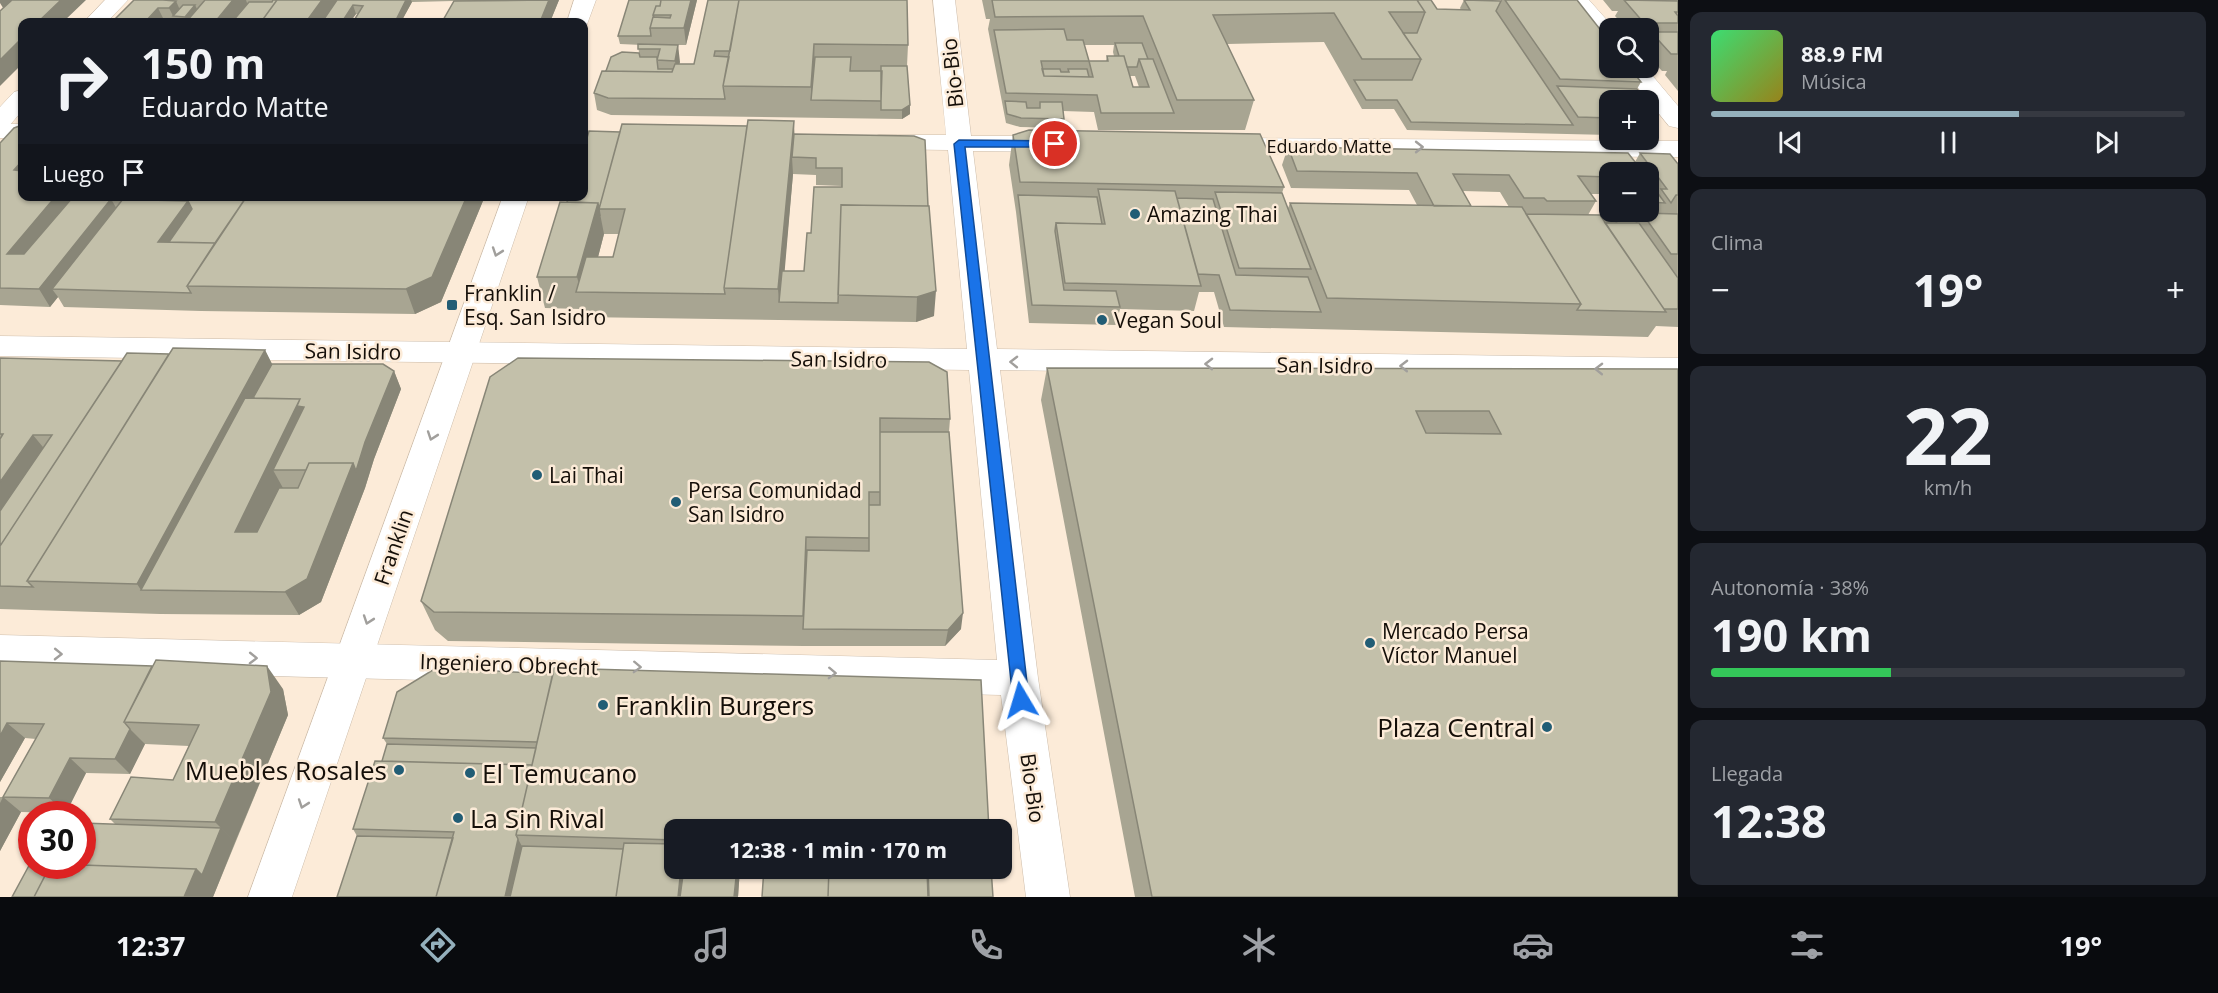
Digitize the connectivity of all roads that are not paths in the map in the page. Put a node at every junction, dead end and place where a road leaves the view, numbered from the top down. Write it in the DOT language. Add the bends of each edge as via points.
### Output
graph roads {
  1 [pos="117,0"];
  2 [pos="585,0"];
  3 [pos="944,0"];
  4 [pos="1578,0"];
  5 [pos="99,18"];
  6 [pos="579,18"];
  7 [pos="1599,25"];
  8 [pos="1642,78"];
  9 [pos="18,101"];
  10 [pos="0,120"];
  11 [pos="1678,122"];
  12 [pos="0,131"];
  13 [pos="18,131"];
  14 [pos="854,142"];
  15 [pos="959,144"];
  16 [pos="1079,144"];
  17 [pos="1199,146"];
  18 [pos="1678,149"];
  19 [pos="514,201"];
  20 [pos="0,346"];
  21 [pos="461,352"];
  22 [pos="983,362"];
  23 [pos="1678,369"];
  24 [pos="0,652"];
  25 [pos="354,660"];
  26 [pos="1018,678"];
  27 [pos="270,897"];
  28 [pos="1048,897"];
  1 -- 5 [label="street"];
  2 -- 6 [label="street"];
  3 -- 15 [label="street, Bio-Bio"];
  4 -- 7 [label="street"];
  8 -- 11 [label="street"];
  9 -- 10 [label="street"];
  12 -- 13 [label="street"];
  14 -- 15 [label="street"];
  15 -- 16 [label="street"];
  15 -- 22 [label="street, Bio-Bio"];
  17 -- 18 [label="street, Eduardo Matte, one-way"];
  19 -- 21 [label="street, Franklin, one-way"];
  20 -- 21 [label="street, San Isidro"];
  21 -- 22 [label="street, San Isidro"];
  21 -- 25 [label="street, Franklin, one-way"];
  23 -- 22 [label="street, San Isidro, one-way"];
  22 -- 26 [label="street, Bio-Bio"];
  24 -- 25 [label="street, Ingeniero Obrecht, one-way"];
  25 -- 26 [label="street, Ingeniero Obrecht, one-way"];
  25 -- 27 [label="street, Franklin, one-way"];
  26 -- 28 [label="street, Bio-Bio"];
}
